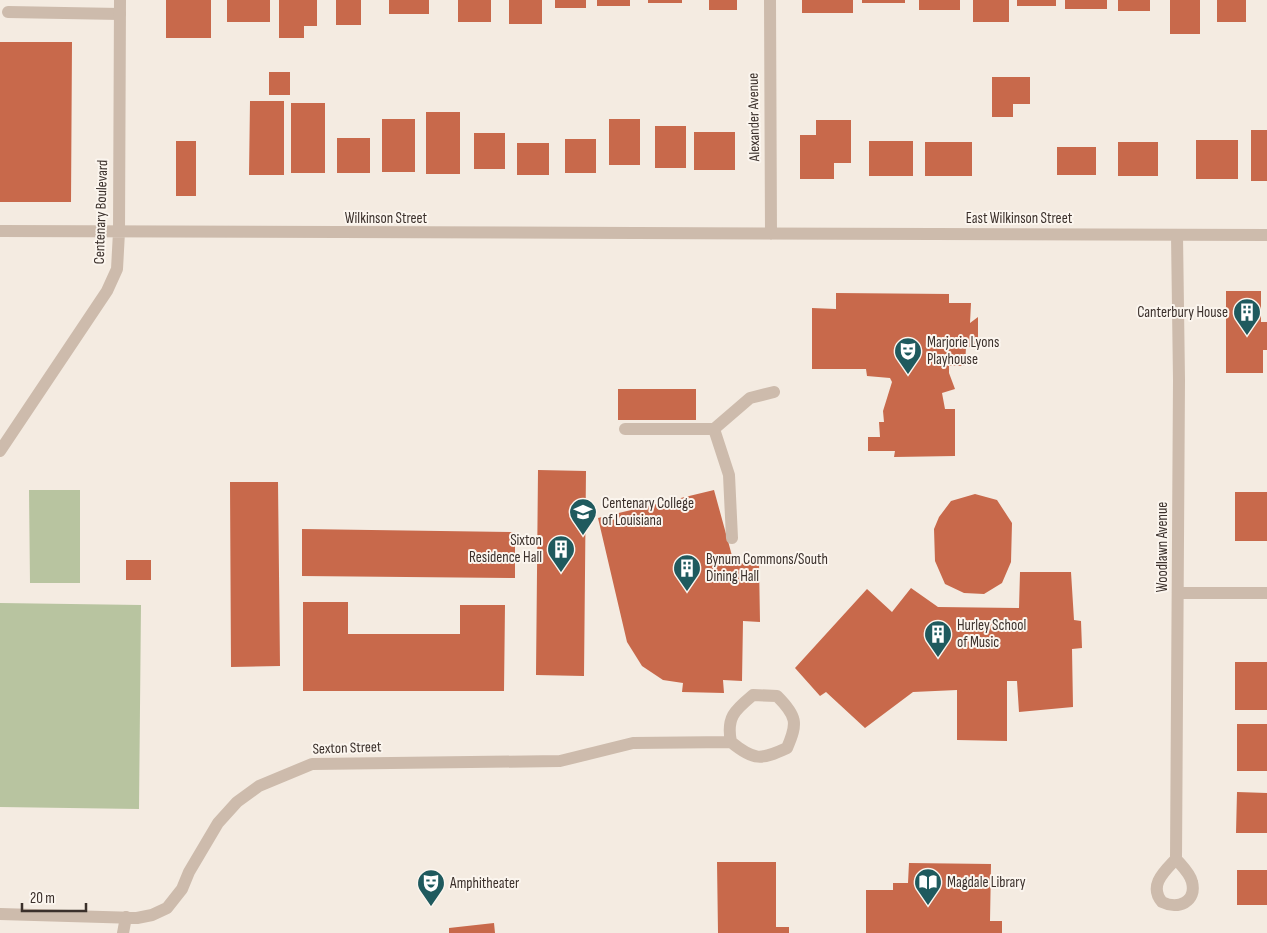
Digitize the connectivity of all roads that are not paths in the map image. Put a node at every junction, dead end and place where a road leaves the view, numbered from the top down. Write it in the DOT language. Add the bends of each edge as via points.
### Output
graph roads {
  1 [pos="120,0"];
  2 [pos="770,0"];
  3 [pos="8,12"];
  4 [pos="120,14"];
  5 [pos="0,231"];
  6 [pos="119,232"];
  7 [pos="771,234"];
  8 [pos="1177,235"];
  9 [pos="1267,235"];
  10 [pos="774,392"];
  11 [pos="625,429"];
  12 [pos="714,429"];
  13 [pos="0,451"];
  14 [pos="732,538"];
  15 [pos="1178,592"];
  16 [pos="1267,593"];
  17 [pos="732,742"];
  18 [pos="1176,858"];
  19 [pos="0,914"];
  20 [pos="126,917"];
  21 [pos="122,933"];
  1 -- 4 [label="street, Centenary Boulevard"];
  2 -- 7 [label="street, Alexander Avenue"];
  3 -- 4 [label="street"];
  4 -- 6 [label="street, Centenary Boulevard"];
  5 -- 6 [label="street, Wilkinson Street"];
  6 -- 7 [label="street, Wilkinson Street"];
  6 -- 13 [label="street, Centenary Boulevard" via="117,269 107,290"];
  7 -- 8 [label="street, East Wilkinson Street"];
  8 -- 9 [label="street, East Wilkinson Street"];
  8 -- 15 [label="street, Woodlawn Avenue"];
  10 -- 12 [label="street" via="750,398"];
  11 -- 12 [label="street"];
  12 -- 14 [label="street" via="729,475"];
  15 -- 16 [label="street"];
  15 -- 18 [label="street, Woodlawn Avenue"];
  17 -- 17 [label="street" via="728,727 736,709 753,695 777,696 790,709 796,729 787,748 769,757 748,756"];
  17 -- 20 [label="street, Sexton Street" via="633,744 560,761 312,764 259,786 237,802 218,823 182,889 167,908 152,915"];
  19 -- 20 [label="street, Sexton Street"];
  20 -- 21 [label="street"];
}
